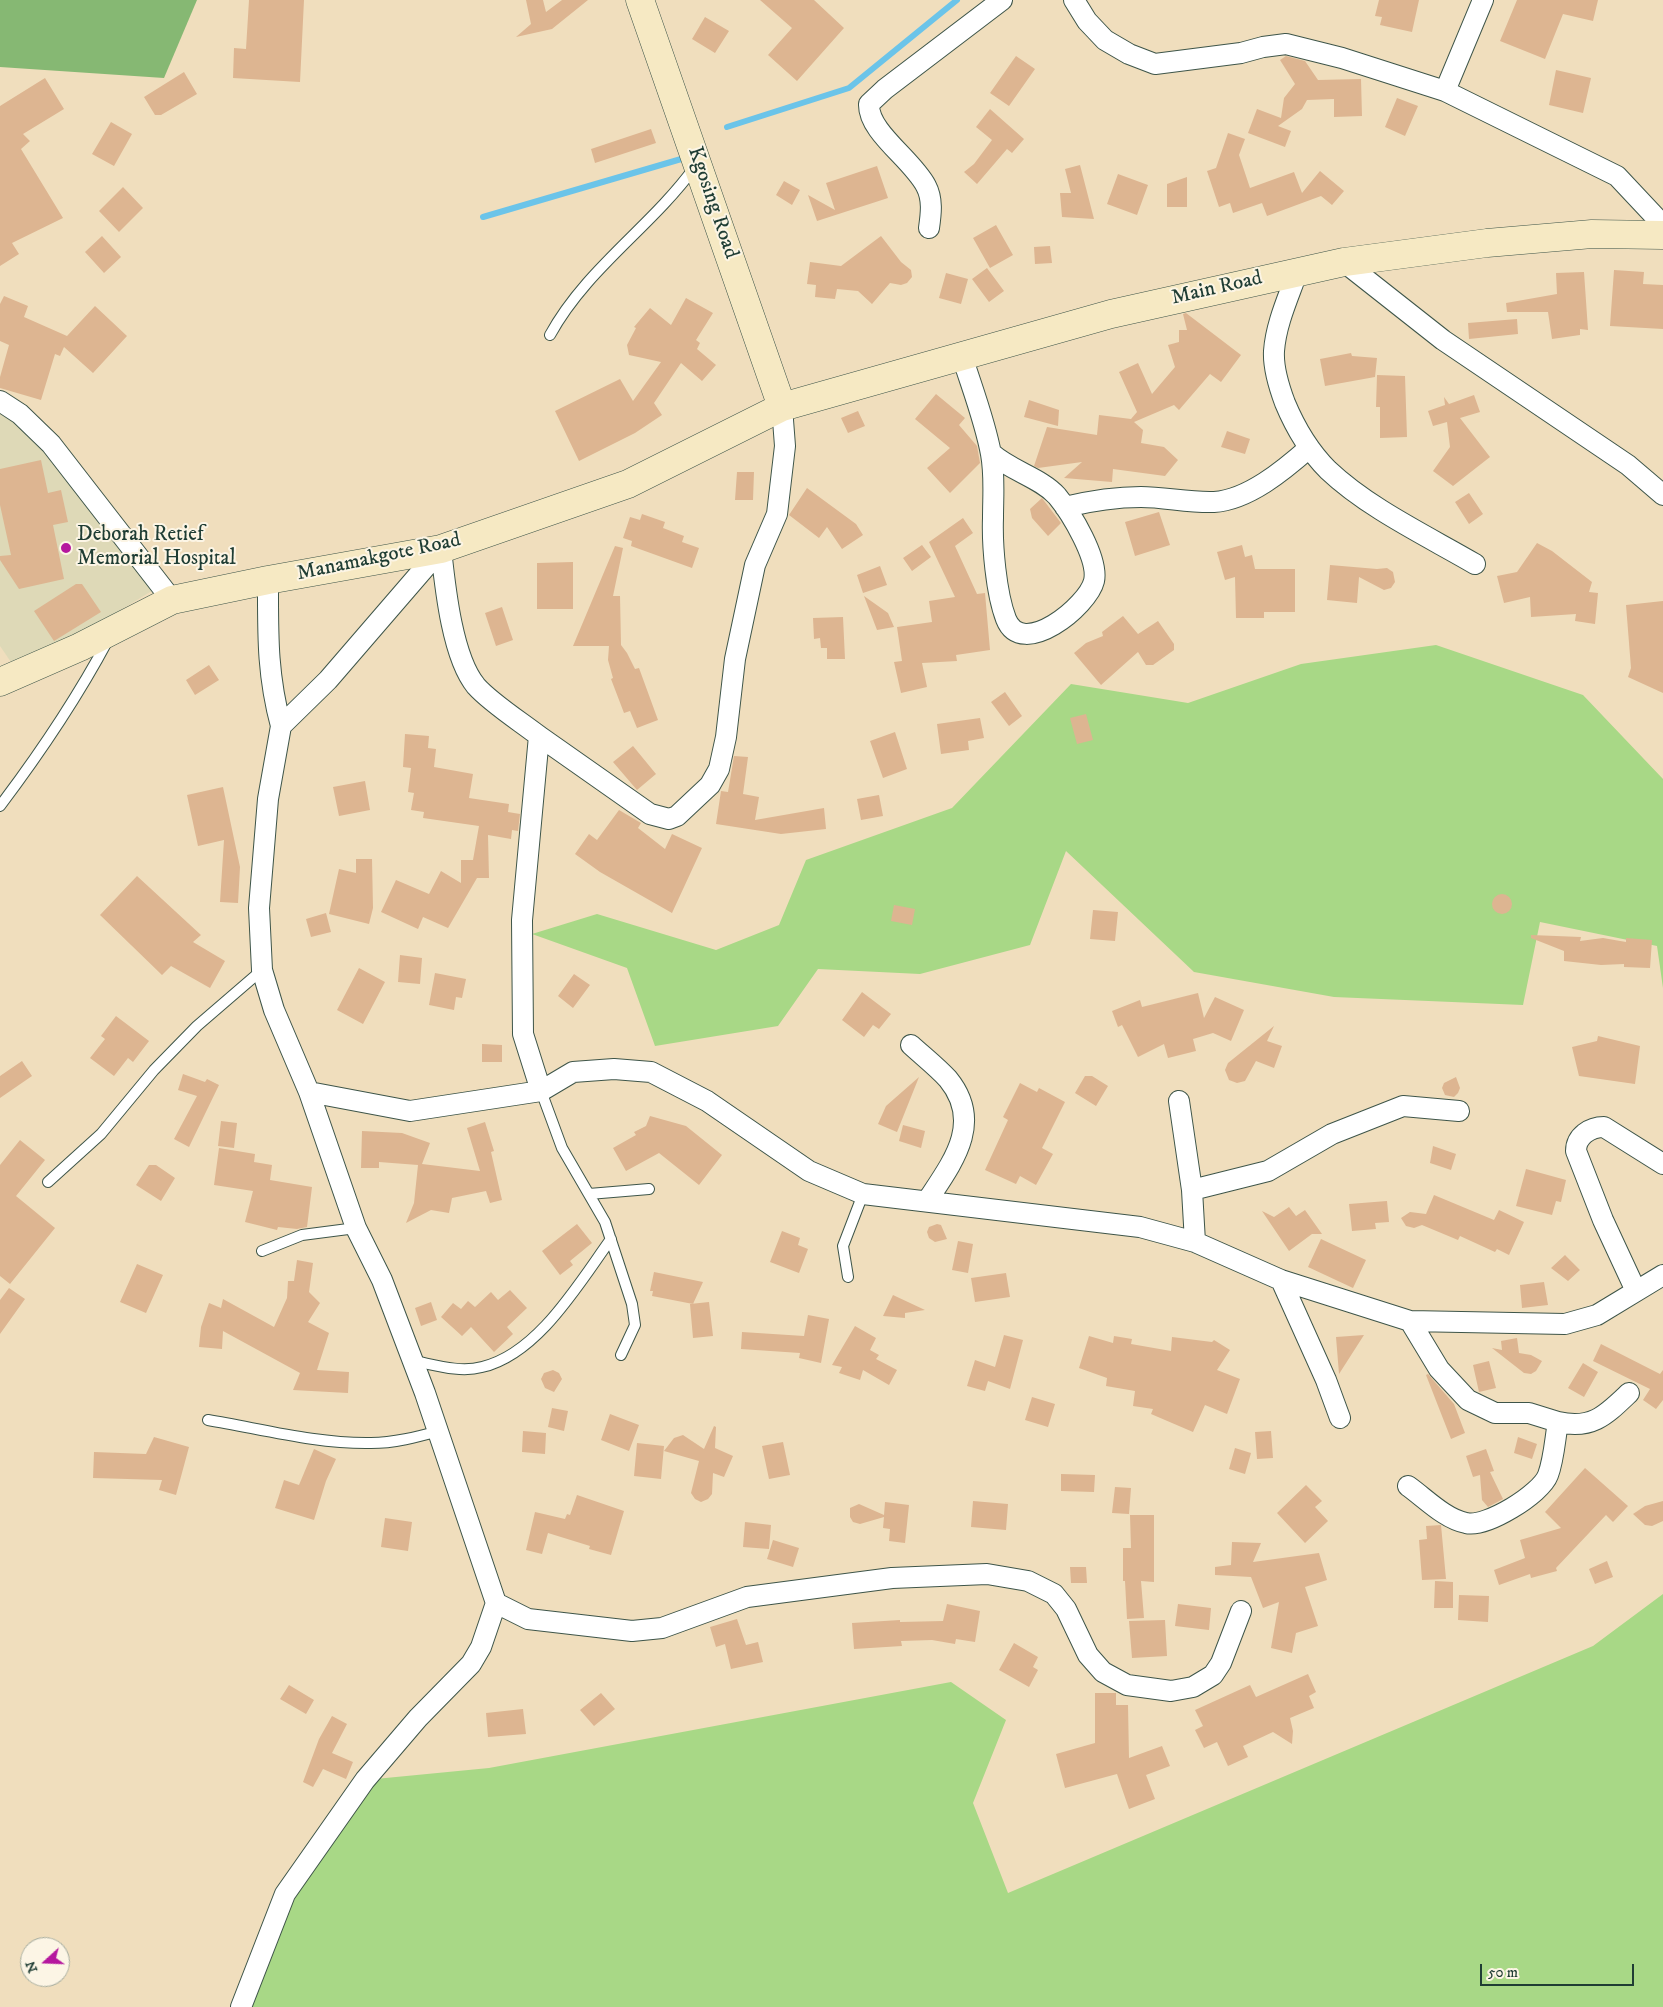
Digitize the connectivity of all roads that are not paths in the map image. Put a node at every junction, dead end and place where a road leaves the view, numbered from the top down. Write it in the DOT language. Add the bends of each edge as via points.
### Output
graph roads {
  1 [pos="640,0"];
  2 [pos="1002,0"];
  3 [pos="1074,0"];
  4 [pos="1484,0"];
  5 [pos="1445,91"];
  6 [pos="698,163"];
  7 [pos="1663,224"];
  8 [pos="929,228"];
  9 [pos="1663,236"];
  10 [pos="1344,262"];
  11 [pos="1298,270"];
  12 [pos="550,335"];
  13 [pos="962,356"];
  14 [pos="0,401"];
  15 [pos="782,407"];
  16 [pos="1308,448"];
  17 [pos="991,453"];
  18 [pos="1663,495"];
  19 [pos="1065,507"];
  20 [pos="441,549"];
  21 [pos="1476,564"];
  22 [pos="268,580"];
  23 [pos="172,600"];
  24 [pos="114,628"];
  25 [pos="0,682"];
  26 [pos="281,726"];
  27 [pos="539,736"];
  28 [pos="0,806"];
  29 [pos="262,970"];
  30 [pos="911,1045"];
  31 [pos="541,1091"];
  32 [pos="309,1092"];
  33 [pos="1179,1101"];
  34 [pos="1459,1111"];
  35 [pos="1663,1164"];
  36 [pos="48,1182"];
  37 [pos="649,1189"];
  38 [pos="1192,1190"];
  39 [pos="589,1194"];
  40 [pos="863,1194"];
  41 [pos="927,1201"];
  42 [pos="356,1228"];
  43 [pos="611,1239"];
  44 [pos="1195,1242"];
  45 [pos="262,1251"];
  46 [pos="1663,1275"];
  47 [pos="848,1277"];
  48 [pos="1281,1280"];
  49 [pos="1636,1291"];
  50 [pos="1410,1321"];
  51 [pos="621,1356"];
  52 [pos="414,1361"];
  53 [pos="1629,1392"];
  54 [pos="1340,1418"];
  55 [pos="208,1420"];
  56 [pos="1558,1422"];
  57 [pos="439,1431"];
  58 [pos="1408,1486"];
  59 [pos="496,1603"];
  60 [pos="1240,1611"];
  61 [pos="241,2007"];
  1 -- 6 [label="street, Kgosing Road"];
  2 -- 8 [label="street" via="869,104 874,125 905,157 926,186 932,207"];
  3 -- 5 [label="street" via="1087,21 1105,40 1155,64 1232,55 1286,44 1333,55"];
  4 -- 5 [label="street"];
  5 -- 7 [label="street" via="1617,176"];
  6 -- 12 [label="lane" via="675,194 581,289 564,309"];
  6 -- 15 [label="street, Kgosing Road"];
  9 -- 10 [label="street, Main Road" via="1592,234 1487,243"];
  10 -- 11 [label="street, Main Road"];
  10 -- 18 [label="street" via="1443,340 1628,465"];
  11 -- 13 [label="street, Main Road" via="1111,314"];
  11 -- 16 [label="street" via="1282,315 1274,351 1279,386"];
  13 -- 15 [label="street, Main Road"];
  13 -- 17 [label="street"];
  14 -- 23 [label="street" via="20,414 51,444"];
  15 -- 20 [label="street, Manamakgote Road" via="628,484"];
  15 -- 27 [label="street" via="786,446 777,514 755,565 734,659 720,769 710,785 677,816 659,818"];
  16 -- 19 [label="street" via="1282,471 1251,491 1215,502 1141,497 1102,499"];
  16 -- 21 [label="street" via="1328,470 1364,497"];
  17 -- 19 [label="street" via="1003,464 1043,484"];
  17 -- 19 [label="street" via="996,566 1006,619 1012,629 1022,634 1040,632 1055,624 1083,600 1094,582 1094,566"];
  20 -- 22 [label="street, Manamakgote Road"];
  20 -- 26 [label="street" via="328,680"];
  20 -- 27 [label="street" via="447,600 466,668 490,699"];
  22 -- 23 [label="street, Manamakgote Road"];
  22 -- 26 [label="street" via="268,658"];
  23 -- 24 [label="street, Manamakgote Road"];
  24 -- 25 [label="street, Manamakgote Road" via="80,647"];
  24 -- 28 [label="lane" via="84,683"];
  26 -- 29 [label="street" via="268,799 259,908"];
  27 -- 31 [label="street" via="522,930 523,1034"];
  29 -- 32 [label="street" via="274,1010"];
  29 -- 36 [label="lane" via="198,1026 154,1070 101,1134"];
  30 -- 41 [label="street" via="948,1079 965,1115 963,1137 956,1157"];
  31 -- 32 [label="street" via="410,1111"];
  31 -- 39 [label="lane" via="562,1148"];
  31 -- 40 [label="street" via="573,1072 614,1069 651,1072 707,1101 810,1171"];
  32 -- 42 [label="street"];
  33 -- 38 [label="street"];
  34 -- 38 [label="street" via="1403,1106 1332,1134 1268,1170"];
  35 -- 49 [label="street" via="1604,1127 1596,1127 1576,1143 1576,1151 1600,1212"];
  37 -- 39 [label="lane"];
  38 -- 44 [label="street"];
  39 -- 43 [label="lane"];
  40 -- 41 [label="street"];
  40 -- 47 [label="lane" via="843,1246"];
  41 -- 44 [label="street" via="1140,1227"];
  42 -- 45 [label="lane" via="302,1235"];
  42 -- 52 [label="street" via="382,1280"];
  43 -- 51 [label="lane" via="632,1304 635,1326"];
  43 -- 52 [label="lane" via="536,1338 503,1360 482,1368 458,1369"];
  44 -- 48 [label="street"];
  46 -- 49 [label="street"];
  48 -- 50 [label="street"];
  48 -- 54 [label="street"];
  49 -- 50 [label="street" via="1597,1315 1565,1324"];
  50 -- 56 [label="street" via="1439,1369 1468,1400 1495,1413 1529,1413"];
  52 -- 57 [label="street"];
  53 -- 56 [label="street" via="1606,1415 1589,1423 1575,1426"];
  55 -- 57 [label="lane" via="324,1440 372,1444"];
  56 -- 58 [label="street" via="1548,1476 1534,1494 1482,1522 1467,1524 1451,1517"];
  57 -- 59 [label="street"];
  59 -- 60 [label="street" via="528,1619 632,1631 662,1628 747,1597 892,1578 988,1574 1028,1581 1054,1594 1066,1609 1088,1655 1103,1672 1127,1685 1171,1691 1192,1687 1213,1676 1221,1664"];
  59 -- 61 [label="street" via="481,1647 471,1664 418,1718 365,1780 286,1894"];
}
